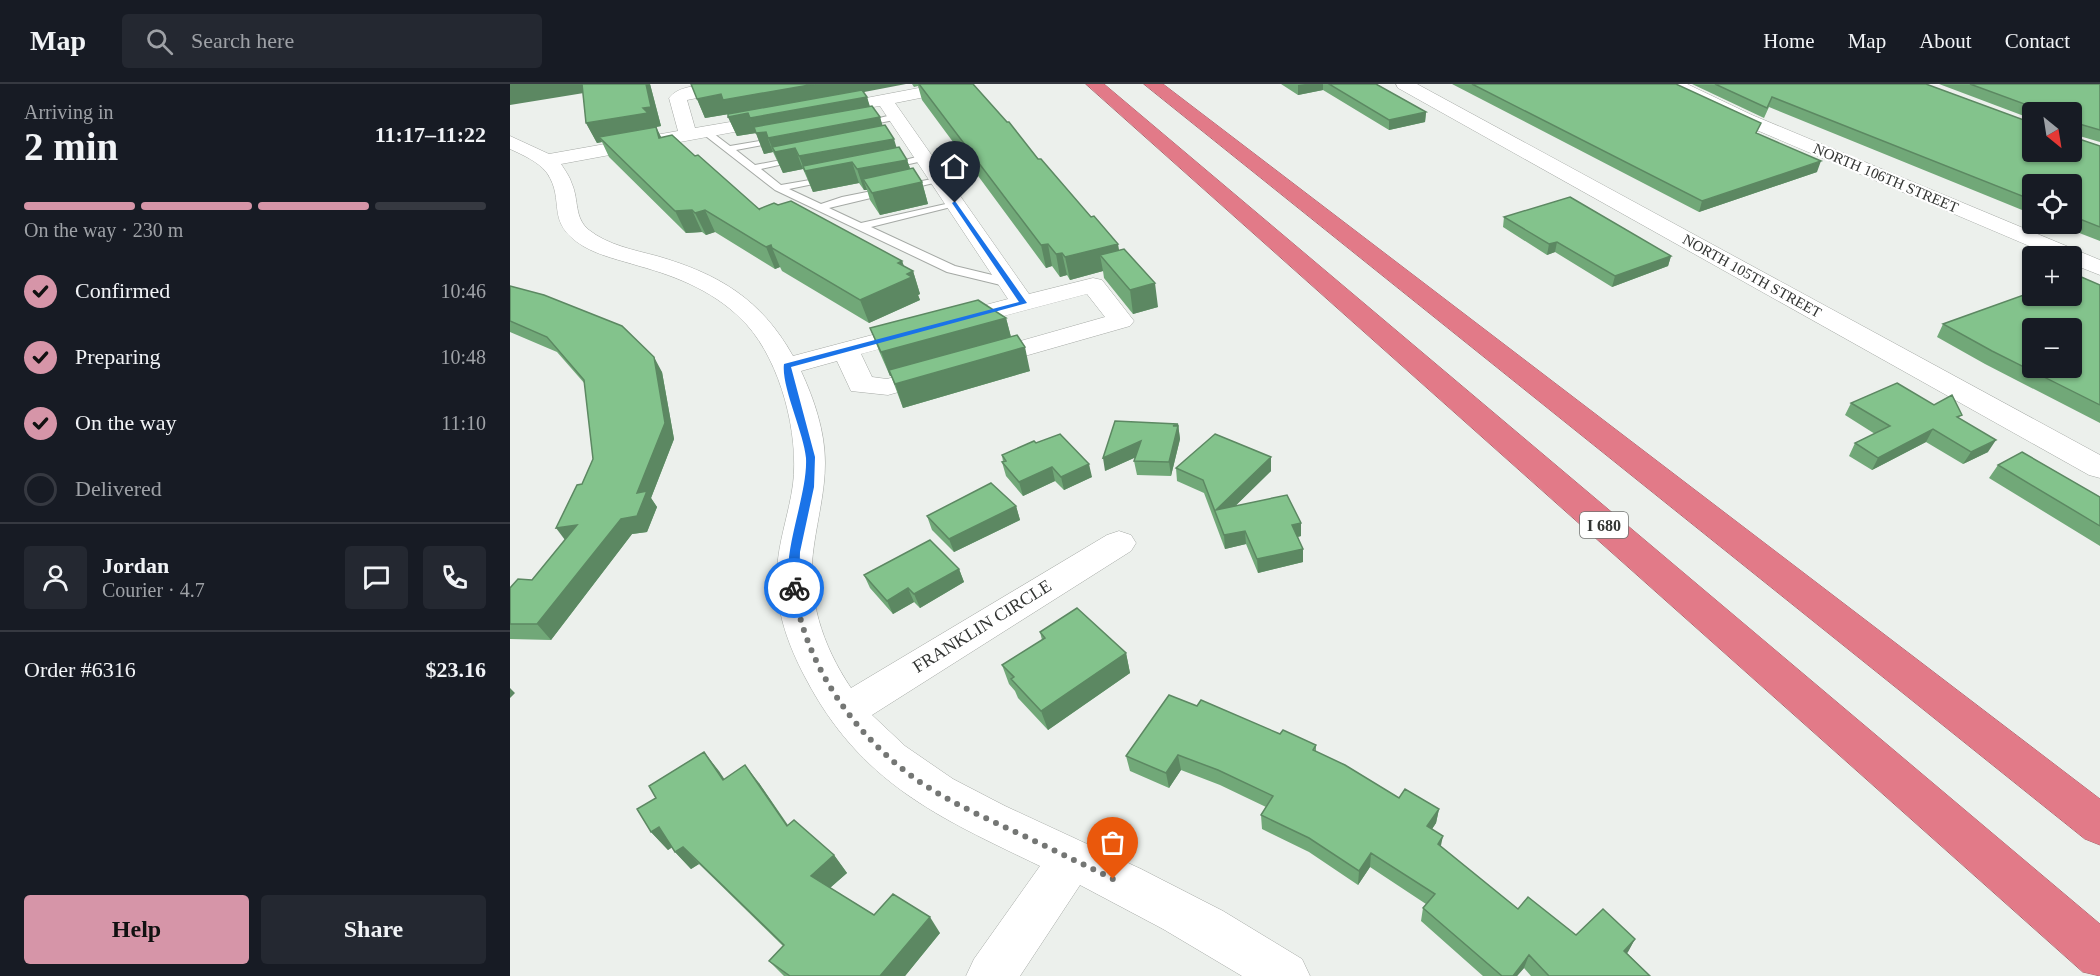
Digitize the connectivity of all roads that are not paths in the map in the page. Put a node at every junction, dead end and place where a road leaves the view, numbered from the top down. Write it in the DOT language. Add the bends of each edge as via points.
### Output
graph roads {
  1 [pos="742,84"];
  2 [pos="931,84"];
  3 [pos="1152,84"];
  4 [pos="1404,84"];
  5 [pos="1672,84"];
  6 [pos="1097,88"];
  7 [pos="851,105"];
  8 [pos="795,116"];
  9 [pos="897,123"];
  10 [pos="852,126"];
  11 [pos="697,133"];
  12 [pos="795,136"];
  13 [pos="728,149"];
  14 [pos="523,151"];
  15 [pos="809,156"];
  16 [pos="924,158"];
  17 [pos="880,167"];
  18 [pos="753,168"];
  19 [pos="835,176"];
  20 [pos="938,179"];
  21 [pos="779,188"];
  22 [pos="955,203"];
  23 [pos="821,207"];
  24 [pos="861,225"];
  25 [pos="2100,268"];
  26 [pos="1016,293"];
  27 [pos="846,350"];
  28 [pos="787,366"];
  29 [pos="2100,468"];
  30 [pos="1119,543"];
  31 [pos="846,710"];
  32 [pos="2100,825"];
  33 [pos="1072,859"];
  34 [pos="2100,955"];
  35 [pos="991,976"];
  36 [pos="1285,976"];
  1 -- 11 [label="street" via="678,98"];
  2 -- 9 [label="street" via="934,88"];
  3 -- 32 [label="highway"];
  4 -- 29 [label="street, NORTH 105TH STREET"];
  5 -- 25 [label="street, NORTH 106TH STREET"];
  6 -- 34 [label="highway, I 680"];
  7 -- 9 [label="street"];
  8 -- 11 [label="street"];
  9 -- 10 [label="lane"];
  9 -- 16 [label="street"];
  11 -- 13 [label="lane"];
  11 -- 14 [label="street"];
  12 -- 13 [label="lane"];
  13 -- 18 [label="lane"];
  14 -- 28 [label="street" via="557,173 568,220 581,235 611,250 690,275 723,292 753,316"];
  15 -- 18 [label="lane"];
  16 -- 17 [label="lane"];
  16 -- 20 [label="street"];
  18 -- 21 [label="lane"];
  19 -- 21 [label="lane"];
  20 -- 22 [label="street"];
  20 -- 23 [label="lane"];
  21 -- 23 [label="lane"];
  22 -- 24 [label="lane"];
  22 -- 26 [label="street"];
  23 -- 24 [label="lane"];
  24 -- 26 [label="lane" via="951,268"];
  26 -- 27 [label="street"];
  26 -- 27 [label="street" via="1093,285 1121,321 888,387 861,385"];
  27 -- 28 [label="street"];
  28 -- 31 [label="street" via="811,457 809,487 795,552 798,612 808,644"];
  30 -- 31 [label="street, FRANKLIN CIRCLE"];
  31 -- 33 [label="street" via="869,739 920,782"];
  33 -- 35 [label="street"];
  33 -- 36 [label="street" via="1194,920"];
}
